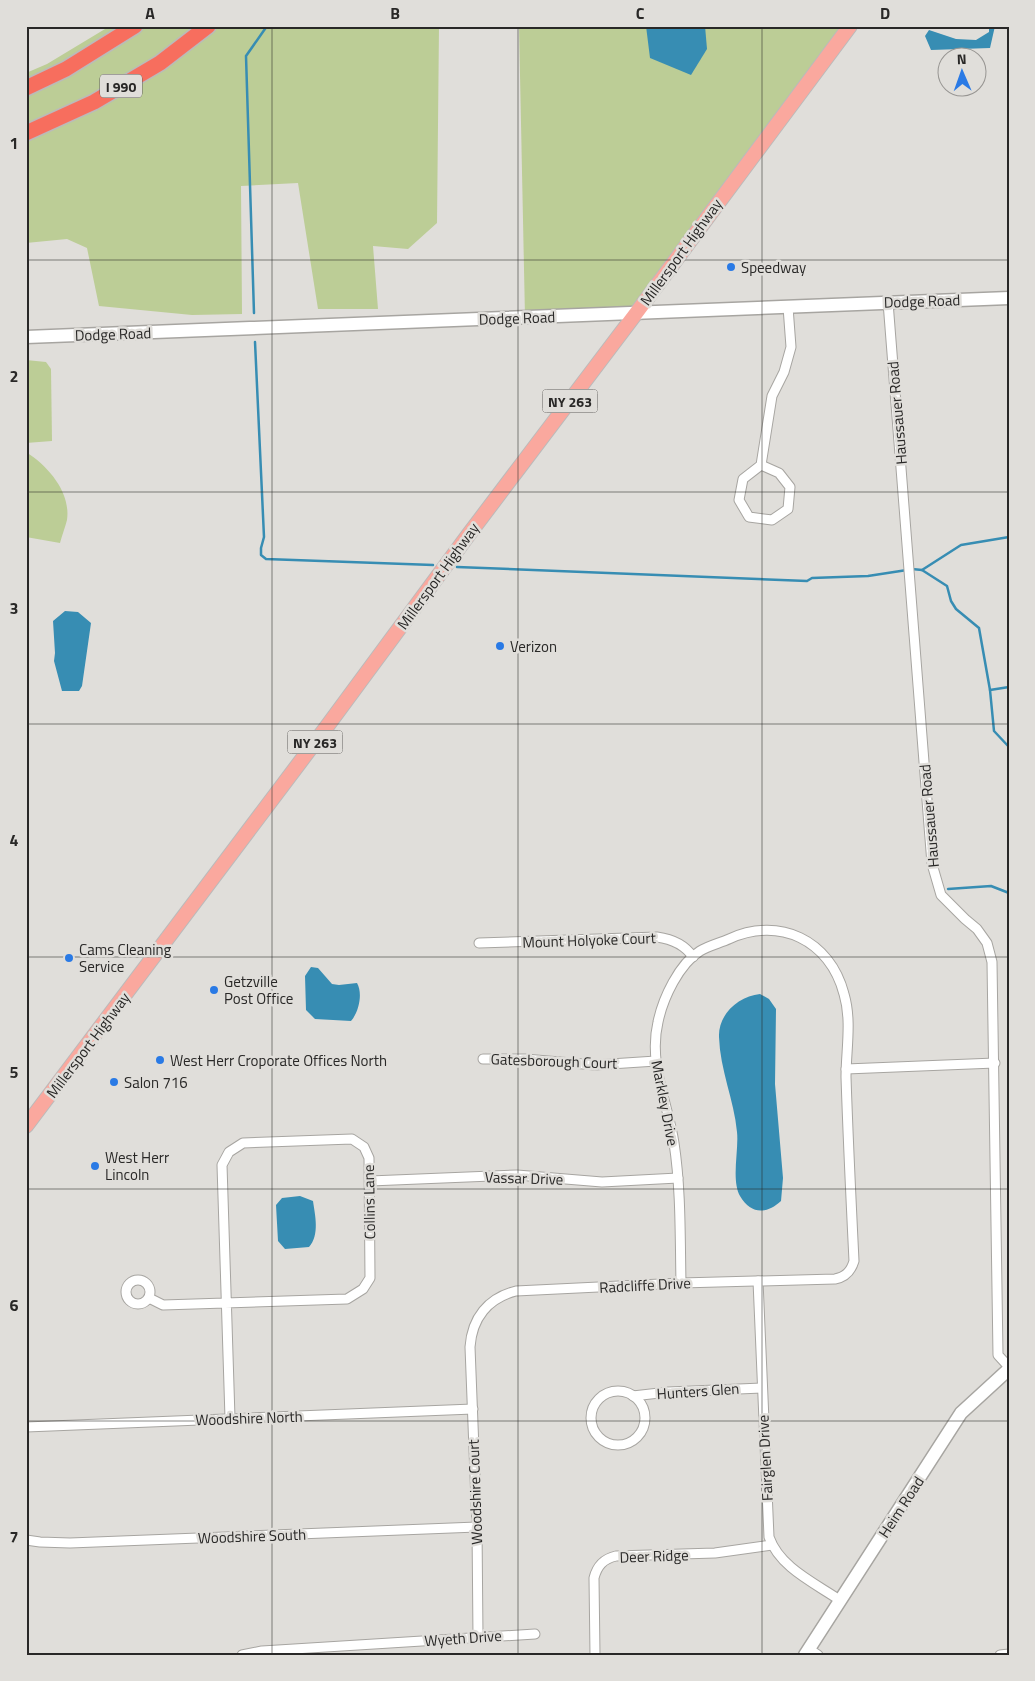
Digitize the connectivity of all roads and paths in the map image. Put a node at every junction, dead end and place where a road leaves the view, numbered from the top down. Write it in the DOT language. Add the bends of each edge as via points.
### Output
graph roads {
  1 [pos="135,26"];
  2 [pos="208,26"];
  3 [pos="850,26"];
  4 [pos="26,88"];
  5 [pos="26,133"];
  6 [pos="1009,298"];
  7 [pos="888,302"];
  8 [pos="788,307"];
  9 [pos="637,312"];
  10 [pos="26,338"];
  11 [pos="761,465"];
  12 [pos="479,943"];
  13 [pos="692,958"];
  14 [pos="483,1059"];
  15 [pos="656,1061"];
  16 [pos="995,1063"];
  17 [pos="846,1069"];
  18 [pos="26,1126"];
  19 [pos="678,1178"];
  20 [pos="370,1181"];
  21 [pos="758,1281"];
  22 [pos="681,1283"];
  23 [pos="149,1298"];
  24 [pos="226,1303"];
  25 [pos="470,1347"];
  26 [pos="1009,1368"];
  27 [pos="762,1388"];
  28 [pos="633,1396"];
  29 [pos="473,1409"];
  30 [pos="230,1418"];
  31 [pos="26,1427"];
  32 [pos="477,1528"];
  33 [pos="26,1540"];
  34 [pos="772,1545"];
  35 [pos="841,1601"];
  36 [pos="535,1634"];
  37 [pos="478,1637"];
  38 [pos="811,1653"];
  39 [pos="1009,1654"];
  40 [pos="242,1655"];
  41 [pos="595,1655"];
  42 [pos="1000,1655"];
  1 -- 4 [label="highway, I 990" via="66,69"];
  2 -- 5 [label="highway, I 990" via="160,64 94,102"];
  3 -- 9 [label="main road, Millersport Highway / NY 263"];
  6 -- 7 [label="street, Dodge Road"];
  7 -- 8 [label="street, Dodge Road"];
  7 -- 16 [label="street, Haussauer Road" via="932,864 942,895 978,929 987,943 992,962"];
  8 -- 9 [label="street, Dodge Road"];
  8 -- 11 [label="street" via="791,347 784,372 772,396"];
  9 -- 10 [label="street, Dodge Road"];
  9 -- 18 [label="main road, Millersport Highway / NY 263"];
  11 -- 11 [label="street" via="743,480 739,500 749,517 772,520 788,509 790,487 778,473"];
  12 -- 13 [label="street, Mount Holyoke Court" via="657,937 672,940 688,950"];
  13 -- 15 [label="street, Markley Drive" via="675,980 662,1006 656,1036"];
  13 -- 17 [label="street, Markley Drive" via="700,951 742,932 756,930 780,930 811,944 829,963 844,994 848,1022"];
  14 -- 15 [label="street, Gatesborough Court" via="595,1065"];
  15 -- 19 [label="street, Markley Drive" via="674,1143"];
  16 -- 17 [label="street"];
  16 -- 26 [label="street, Haussauer Road" via="998,1355"];
  17 -- 21 [label="street, Radcliffe Drive" via="853,1271 835,1279"];
  19 -- 20 [label="street, Vassar Drive" via="602,1182 517,1175"];
  19 -- 22 [label="street, Markley Drive"];
  20 -- 24 [label="street, Collins Lane" via="370,1278 363,1289 347,1299"];
  20 -- 24 [label="street, Collins Lane" via="369,1158 364,1147 352,1139 243,1143 228,1152 222,1165"];
  21 -- 22 [label="street, Radcliffe Drive"];
  21 -- 27 [label="street, Fairglen Drive"];
  22 -- 25 [label="street, Radcliffe Drive" via="516,1291 489,1304 481,1312 473,1328"];
  23 -- 24 [label="street" via="163,1305"];
  24 -- 30 [label="street, Collins Lane"];
  25 -- 29 [label="street, Woodshire Court"];
  26 -- 35 [label="street, Heim Road" via="961,1413"];
  27 -- 28 [label="street, Hunters Glen"];
  27 -- 34 [label="street, Fairglen Drive" via="768,1527"];
  28 -- 28 [label="street, Hunters Glen" via="616,1391 599,1398 591,1414 591,1424 601,1439 616,1445 633,1440 639,1434 643,1427 643,1410"];
  29 -- 30 [label="street, Woodshire North"];
  29 -- 32 [label="street, Woodshire Court"];
  30 -- 31 [label="street, Woodshire North"];
  32 -- 33 [label="street, Woodshire South" via="70,1542"];
  32 -- 37 [label="street, Woodshire Court"];
  34 -- 35 [label="street, Fairglen Drive" via="787,1564"];
  34 -- 41 [label="street, Deer Ridge" via="715,1553 616,1556 603,1561 594,1578"];
  35 -- 38 [label="street, Heim Road"];
  36 -- 37 [label="street, Wyeth Drive"];
  37 -- 40 [label="street, Wyeth Drive"];
  39 -- 42 [label="street"];
}
